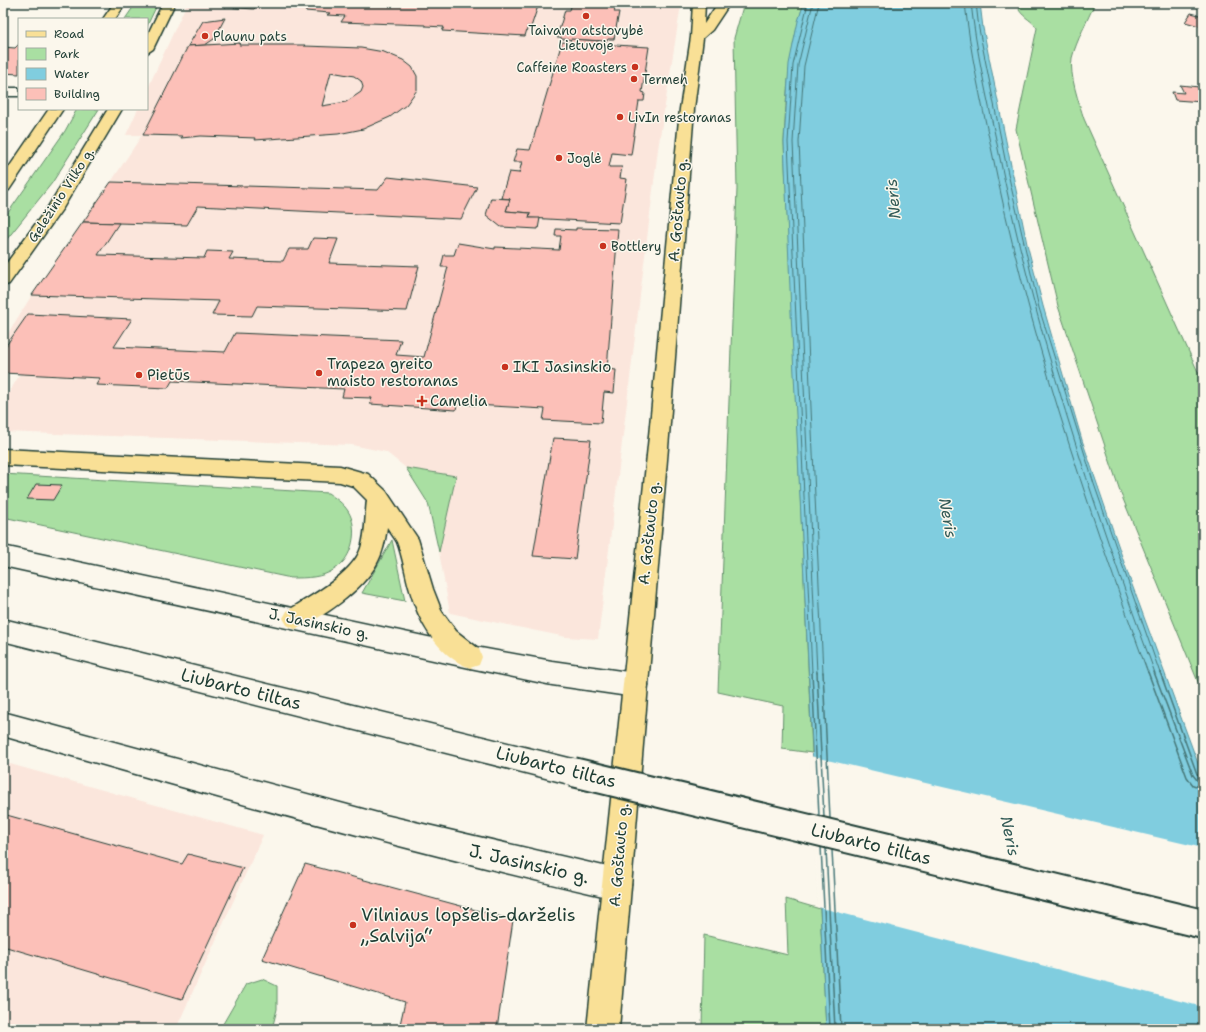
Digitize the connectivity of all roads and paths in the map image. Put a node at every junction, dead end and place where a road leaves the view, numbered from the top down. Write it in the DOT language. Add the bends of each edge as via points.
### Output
graph roads {
  1 [pos="169,3"];
  2 [pos="724,3"];
  3 [pos="698,5"];
  4 [pos="697,37"];
  5 [pos="148,47"];
  6 [pos="3,92"];
  7 [pos="18,92"];
  8 [pos="55,110"];
  9 [pos="114,110"];
  10 [pos="3,187"];
  11 [pos="3,280"];
  12 [pos="4,457"];
  13 [pos="378,497"];
  14 [pos="3,556"];
  15 [pos="295,618"];
  16 [pos="3,630"];
  17 [pos="470,657"];
  18 [pos="635,685"];
  19 [pos="3,724"];
  20 [pos="616,884"];
  21 [pos="1203,924"];
  22 [pos="603,1029"];
  1 -- 5 [label="main road"];
  2 -- 4 [label="main road" via="708,27"];
  3 -- 4 [label="main road, A. Goštauto g."];
  4 -- 18 [label="main road, A. Goštauto g." via="687,108"];
  6 -- 7 [label="main road"];
  8 -- 10 [label="main road"];
  9 -- 11 [label="main road, Geležinio Vilko g." via="55,208"];
  12 -- 13 [label="main road" via="340,474 360,480"];
  13 -- 15 [label="main road" via="372,550 358,572 330,596"];
  13 -- 17 [label="main road" via="407,539 432,618 447,639"];
  14 -- 15 [label="main road, J. Jasinskio g."];
  15 -- 17 [label="main road, J. Jasinskio g."];
  16 -- 21 [label="main road, Liubarto tiltas, bridge" via="573,772"];
  17 -- 18 [label="main road, J. Jasinskio g." via="552,673"];
  18 -- 20 [label="main road, A. Goštauto g."];
  19 -- 20 [label="main road, J. Jasinskio g." via="292,806 512,862"];
  20 -- 22 [label="main road, A. Goštauto g."];
}
